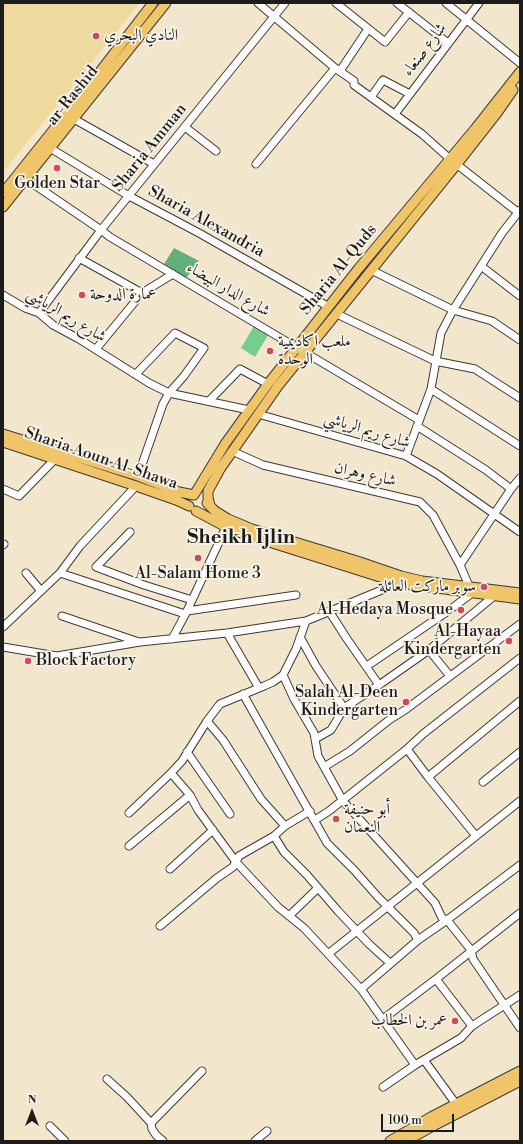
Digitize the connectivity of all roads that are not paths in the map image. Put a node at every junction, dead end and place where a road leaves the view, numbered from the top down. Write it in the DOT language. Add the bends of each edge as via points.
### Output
graph roads {
  1 [pos="153,3"];
  2 [pos="166,3"];
  3 [pos="258,3"];
  4 [pos="285,3"];
  5 [pos="336,3"];
  6 [pos="397,3"];
  7 [pos="446,3"];
  8 [pos="479,3"];
  9 [pos="409,12"];
  10 [pos="274,16"];
  11 [pos="466,19"];
  12 [pos="368,29"];
  13 [pos="448,43"];
  14 [pos="520,63"];
  15 [pos="338,69"];
  16 [pos="520,72"];
  17 [pos="520,81"];
  18 [pos="410,94"];
  19 [pos="371,97"];
  20 [pos="395,114"];
  21 [pos="74,119"];
  22 [pos="185,127"];
  23 [pos="50,148"];
  24 [pos="216,151"];
  25 [pos="454,162"];
  26 [pos="154,164"];
  27 [pos="256,164"];
  28 [pos="26,179"];
  29 [pos="3,193"];
  30 [pos="129,196"];
  31 [pos="3,207"];
  32 [pos="519,212"];
  33 [pos="101,230"];
  34 [pos="79,258"];
  35 [pos="481,266"];
  36 [pos="371,270"];
  37 [pos="173,274"];
  38 [pos="142,293"];
  39 [pos="3,294"];
  40 [pos="520,296"];
  41 [pos="329,307"];
  42 [pos="453,310"];
  43 [pos="39,313"];
  44 [pos="337,314"];
  45 [pos="520,340"];
  46 [pos="297,347"];
  47 [pos="96,349"];
  48 [pos="306,352"];
  49 [pos="435,361"];
  50 [pos="136,374"];
  51 [pos="268,384"];
  52 [pos="431,389"];
  53 [pos="169,393"];
  54 [pos="520,398"];
  55 [pos="209,401"];
  56 [pos="253,412"];
  57 [pos="418,423"];
  58 [pos="6,433"];
  59 [pos="3,442"];
  60 [pos="520,446"];
  61 [pos="232,451"];
  62 [pos="406,456"];
  63 [pos="55,459"];
  64 [pos="138,476"];
  65 [pos="520,478"];
  66 [pos="136,486"];
  67 [pos="199,487"];
  68 [pos="3,489"];
  69 [pos="511,489"];
  70 [pos="183,493"];
  71 [pos="194,495"];
  72 [pos="207,503"];
  73 [pos="192,509"];
  74 [pos="494,514"];
  75 [pos="226,527"];
  76 [pos="130,532"];
  77 [pos="520,532"];
  78 [pos="460,565"];
  79 [pos="26,573"];
  80 [pos="60,573"];
  81 [pos="399,583"];
  82 [pos="470,590"];
  83 [pos="41,591"];
  84 [pos="520,593"];
  85 [pos="296,595"];
  86 [pos="494,596"];
  87 [pos="520,599"];
  88 [pos="192,600"];
  89 [pos="329,611"];
  90 [pos="186,612"];
  91 [pos="62,616"];
  92 [pos="306,621"];
  93 [pos="520,624"];
  94 [pos="3,627"];
  95 [pos="227,633"];
  96 [pos="300,637"];
  97 [pos="172,639"];
  98 [pos="140,642"];
  99 [pos="3,647"];
  100 [pos="429,650"];
  101 [pos="520,658"];
  102 [pos="367,666"];
  103 [pos="283,674"];
  104 [pos="450,676"];
  105 [pos="379,685"];
  106 [pos="259,688"];
  107 [pos="243,694"];
  108 [pos="520,702"];
  109 [pos="344,708"];
  110 [pos="207,720"];
  111 [pos="315,739"];
  112 [pos="407,749"];
  113 [pos="187,752"];
  114 [pos="520,752"];
  115 [pos="324,767"];
  116 [pos="171,773"];
  117 [pos="428,778"];
  118 [pos="483,782"];
  119 [pos="190,795"];
  120 [pos="343,800"];
  121 [pos="520,801"];
  122 [pos="310,811"];
  123 [pos="129,813"];
  124 [pos="230,814"];
  125 [pos="315,820"];
  126 [pos="285,826"];
  127 [pos="213,830"];
  128 [pos="274,836"];
  129 [pos="476,836"];
  130 [pos="129,846"];
  131 [pos="236,862"];
  132 [pos="520,866"];
  133 [pos="170,869"];
  134 [pos="417,882"];
  135 [pos="318,888"];
  136 [pos="388,906"];
  137 [pos="520,912"];
  138 [pos="289,916"];
  139 [pos="447,920"];
  140 [pos="160,926"];
  141 [pos="358,931"];
  142 [pos="418,940"];
  143 [pos="471,950"];
  144 [pos="328,954"];
  145 [pos="390,963"];
  146 [pos="436,979"];
  147 [pos="361,989"];
  148 [pos="520,995"];
  149 [pos="504,1006"];
  150 [pos="383,1019"];
  151 [pos="472,1026"];
  152 [pos="520,1028"];
  153 [pos="424,1060"];
  154 [pos="415,1065"];
  155 [pos="202,1071"];
  156 [pos="520,1071"];
  157 [pos="107,1079"];
  158 [pos="520,1081"];
  159 [pos="383,1087"];
  160 [pos="456,1104"];
  161 [pos="151,1123"];
  162 [pos="50,1126"];
  163 [pos="267,1131"];
  164 [pos="65,1141"];
  165 [pos="163,1141"];
  166 [pos="255,1141"];
  167 [pos="390,1141"];
  168 [pos="406,1141"];
  1 -- 29 [label="main road, ar-Rashid"];
  2 -- 21 [label="main road, ar-Rashid"];
  3 -- 10 [label="street"];
  4 -- 10 [label="street, Sharia Amman"];
  5 -- 12 [label="street"];
  6 -- 9 [label="street"];
  7 -- 11 [label="street"];
  8 -- 11 [label="street, شارع صنعاء"];
  9 -- 12 [label="street" via="385,42"];
  9 -- 13 [label="street"];
  10 -- 15 [label="street"];
  10 -- 22 [label="street, Sharia Amman"];
  11 -- 13 [label="street, شارع صنعاء"];
  11 -- 14 [label="street"];
  12 -- 15 [label="street"];
  13 -- 18 [label="street, شارع صنعاء"];
  15 -- 19 [label="street"];
  15 -- 27 [label="street"];
  16 -- 25 [label="main road, Sharia Al-Quds"];
  17 -- 25 [label="main road, Sharia Al-Quds" via="497,113"];
  18 -- 19 [label="street" via="383,80"];
  18 -- 20 [label="street, شارع صنعاء"];
  19 -- 20 [label="street"];
  20 -- 25 [label="street"];
  21 -- 23 [label="main road, ar-Rashid"];
  21 -- 26 [label="street"];
  22 -- 24 [label="street"];
  22 -- 26 [label="street, Sharia Amman"];
  23 -- 28 [label="main road, ar-Rashid"];
  23 -- 30 [label="street, Sharia Alexandria"];
  25 -- 32 [label="street"];
  25 -- 36 [label="main road, Sharia Al-Quds"];
  25 -- 41 [label="main road, Sharia Al-Quds" via="359,268"];
  26 -- 30 [label="street, Sharia Amman"];
  28 -- 31 [label="main road, ar-Rashid"];
  28 -- 33 [label="street, شارع الدار البيضاء"];
  30 -- 33 [label="street, Sharia Amman"];
  30 -- 41 [label="street, Sharia Alexandria"];
  32 -- 35 [label="street"];
  33 -- 34 [label="street, Sharia Amman"];
  33 -- 37 [label="street, شارع الدار البيضاء"];
  34 -- 38 [label="street"];
  34 -- 43 [label="street, Sharia Amman"];
  35 -- 40 [label="street"];
  35 -- 42 [label="street"];
  36 -- 42 [label="street"];
  36 -- 44 [label="main road, Sharia Al-Quds"];
  37 -- 38 [label="street"];
  37 -- 46 [label="street, شارع الدار البيضاء"];
  38 -- 47 [label="street"];
  39 -- 43 [label="street, شارع ريم الرياشي" via="25,308"];
  41 -- 46 [label="main road, Sharia Al-Quds"];
  42 -- 45 [label="street" via="492,321"];
  42 -- 49 [label="street" via="441,333"];
  43 -- 47 [label="street, شارع ريم الرياشي" via="53,325"];
  44 -- 48 [label="main road, Sharia Al-Quds"];
  44 -- 49 [label="street"];
  46 -- 48 [label="street, شارع الدار البيضاء"];
  46 -- 51 [label="main road, Sharia Al-Quds"];
  47 -- 50 [label="street, شارع ريم الرياشي"];
  48 -- 56 [label="main road, Sharia Al-Quds"];
  48 -- 57 [label="street, شارع الدار البيضاء"];
  49 -- 52 [label="street"];
  49 -- 54 [label="street" via="475,369"];
  50 -- 53 [label="street, شارع ريم الرياشي"];
  50 -- 53 [label="street" via="175,333 204,348"];
  51 -- 55 [label="street" via="240,369"];
  51 -- 56 [label="main road, Sharia Al-Quds"];
  52 -- 57 [label="street"];
  52 -- 60 [label="street"];
  53 -- 55 [label="street, شارع ريم الرياشي"];
  53 -- 64 [label="street"];
  55 -- 56 [label="street, شارع ريم الرياشي"];
  56 -- 61 [label="main road, Sharia Al-Quds"];
  56 -- 62 [label="street, شارع ريم الرياشي"];
  56 -- 67 [label="main road, Sharia Al-Quds" via="225,444"];
  57 -- 62 [label="street"];
  57 -- 69 [label="street, شارع الدار البيضاء"];
  58 -- 64 [label="main road, Sharia Aoun Al-Shawa"];
  59 -- 63 [label="main road, Sharia Aoun Al-Shawa"];
  61 -- 72 [label="main road, Sharia Al-Quds" via="208,491"];
  61 -- 78 [label="street, شارع وهران" via="263,464 420,502 433,515"];
  62 -- 74 [label="street, شارع ريم الرياشي" via="437,474"];
  63 -- 66 [label="main road, Sharia Aoun Al-Shawa"];
  63 -- 68 [label="street" via="19,496"];
  64 -- 70 [label="main road, Sharia Aoun Al-Shawa"];
  65 -- 69 [label="street"];
  66 -- 73 [label="main road, Sharia Aoun Al-Shawa" via="176,500"];
  66 -- 80 [label="street" via="80,546"];
  67 -- 70 [label="main road"];
  67 -- 71 [label="main road, Sharia Al-Quds"];
  69 -- 74 [label="street"];
  70 -- 71 [label="main road, Sharia Aoun Al-Shawa"];
  71 -- 72 [label="main road" via="201,496"];
  71 -- 73 [label="main road" via="188,501"];
  72 -- 73 [label="main road" via="203,508"];
  72 -- 82 [label="main road, Sharia Aoun Al-Shawa" via="228,520 252,529 401,576"];
  73 -- 75 [label="main road, Sharia Aoun Al-Shawa"];
  74 -- 77 [label="street, شارع ريم الرياشي"];
  74 -- 78 [label="street"];
  75 -- 81 [label="main road, Sharia Aoun Al-Shawa"];
  75 -- 88 [label="street"];
  76 -- 88 [label="street" via="96,567"];
  78 -- 82 [label="street, شارع وهران"];
  79 -- 83 [label="street"];
  80 -- 83 [label="street"];
  80 -- 90 [label="street"];
  81 -- 82 [label="main road, Sharia Aoun Al-Shawa"];
  81 -- 89 [label="street"];
  82 -- 84 [label="main road, Sharia Aoun Al-Shawa"];
  82 -- 86 [label="main road, Sharia Aoun Al-Shawa"];
  82 -- 102 [label="street" via="448,611"];
  83 -- 94 [label="street"];
  85 -- 90 [label="street"];
  86 -- 87 [label="main road, Sharia Aoun Al-Shawa"];
  86 -- 100 [label="street"];
  88 -- 90 [label="street"];
  89 -- 92 [label="street"];
  89 -- 102 [label="street"];
  90 -- 97 [label="street"];
  91 -- 98 [label="street"];
  92 -- 95 [label="street"];
  92 -- 96 [label="street"];
  93 -- 104 [label="street"];
  95 -- 97 [label="street"];
  95 -- 106 [label="street"];
  96 -- 103 [label="street"];
  96 -- 109 [label="street"];
  97 -- 98 [label="street"];
  98 -- 99 [label="street" via="57,656"];
  100 -- 104 [label="street"];
  100 -- 105 [label="street"];
  101 -- 112 [label="street"];
  102 -- 105 [label="street"];
  103 -- 106 [label="street"];
  103 -- 111 [label="street"];
  104 -- 115 [label="street" via="350,751"];
  105 -- 109 [label="street"];
  106 -- 107 [label="street"];
  107 -- 110 [label="street" via="220,704"];
  107 -- 122 [label="street"];
  108 -- 117 [label="street"];
  109 -- 111 [label="street" via="331,730"];
  110 -- 113 [label="street"];
  110 -- 126 [label="street" via="261,799"];
  111 -- 115 [label="street" via="318,756"];
  112 -- 117 [label="street"];
  112 -- 120 [label="street"];
  113 -- 116 [label="street"];
  113 -- 124 [label="street"];
  114 -- 118 [label="street"];
  115 -- 120 [label="street"];
  116 -- 119 [label="street"];
  116 -- 123 [label="street"];
  117 -- 129 [label="street"];
  119 -- 127 [label="street"];
  119 -- 130 [label="street"];
  120 -- 125 [label="street"];
  120 -- 134 [label="street"];
  121 -- 129 [label="street"];
  122 -- 125 [label="street"];
  122 -- 126 [label="street"];
  125 -- 136 [label="street" via="327,843"];
  126 -- 128 [label="street"];
  127 -- 131 [label="street"];
  127 -- 133 [label="street"];
  128 -- 131 [label="street" via="239,856"];
  128 -- 135 [label="street" via="284,852"];
  129 -- 134 [label="street"];
  131 -- 138 [label="street"];
  131 -- 140 [label="street"];
  132 -- 139 [label="street"];
  134 -- 136 [label="street"];
  134 -- 139 [label="street" via="435,903 442,918"];
  135 -- 138 [label="street"];
  135 -- 141 [label="street"];
  136 -- 141 [label="street"];
  136 -- 142 [label="street"];
  137 -- 143 [label="street"];
  138 -- 144 [label="street"];
  139 -- 142 [label="street"];
  139 -- 143 [label="street"];
  141 -- 144 [label="street"];
  141 -- 145 [label="street"];
  142 -- 145 [label="street"];
  143 -- 146 [label="street"];
  143 -- 149 [label="street" via="473,959"];
  144 -- 147 [label="street"];
  145 -- 147 [label="street"];
  146 -- 150 [label="street"];
  146 -- 151 [label="street"];
  147 -- 150 [label="street"];
  148 -- 149 [label="street"];
  149 -- 151 [label="street"];
  149 -- 152 [label="street"];
  150 -- 154 [label="street"];
  151 -- 153 [label="street" via="462,1038"];
  153 -- 154 [label="street"];
  153 -- 160 [label="street"];
  154 -- 159 [label="street"];
  155 -- 161 [label="street"];
  156 -- 160 [label="main road"];
  157 -- 161 [label="street"];
  158 -- 168 [label="main road"];
  160 -- 167 [label="main road"];
  161 -- 165 [label="street"];
  162 -- 164 [label="street"];
  163 -- 166 [label="street"];
}
